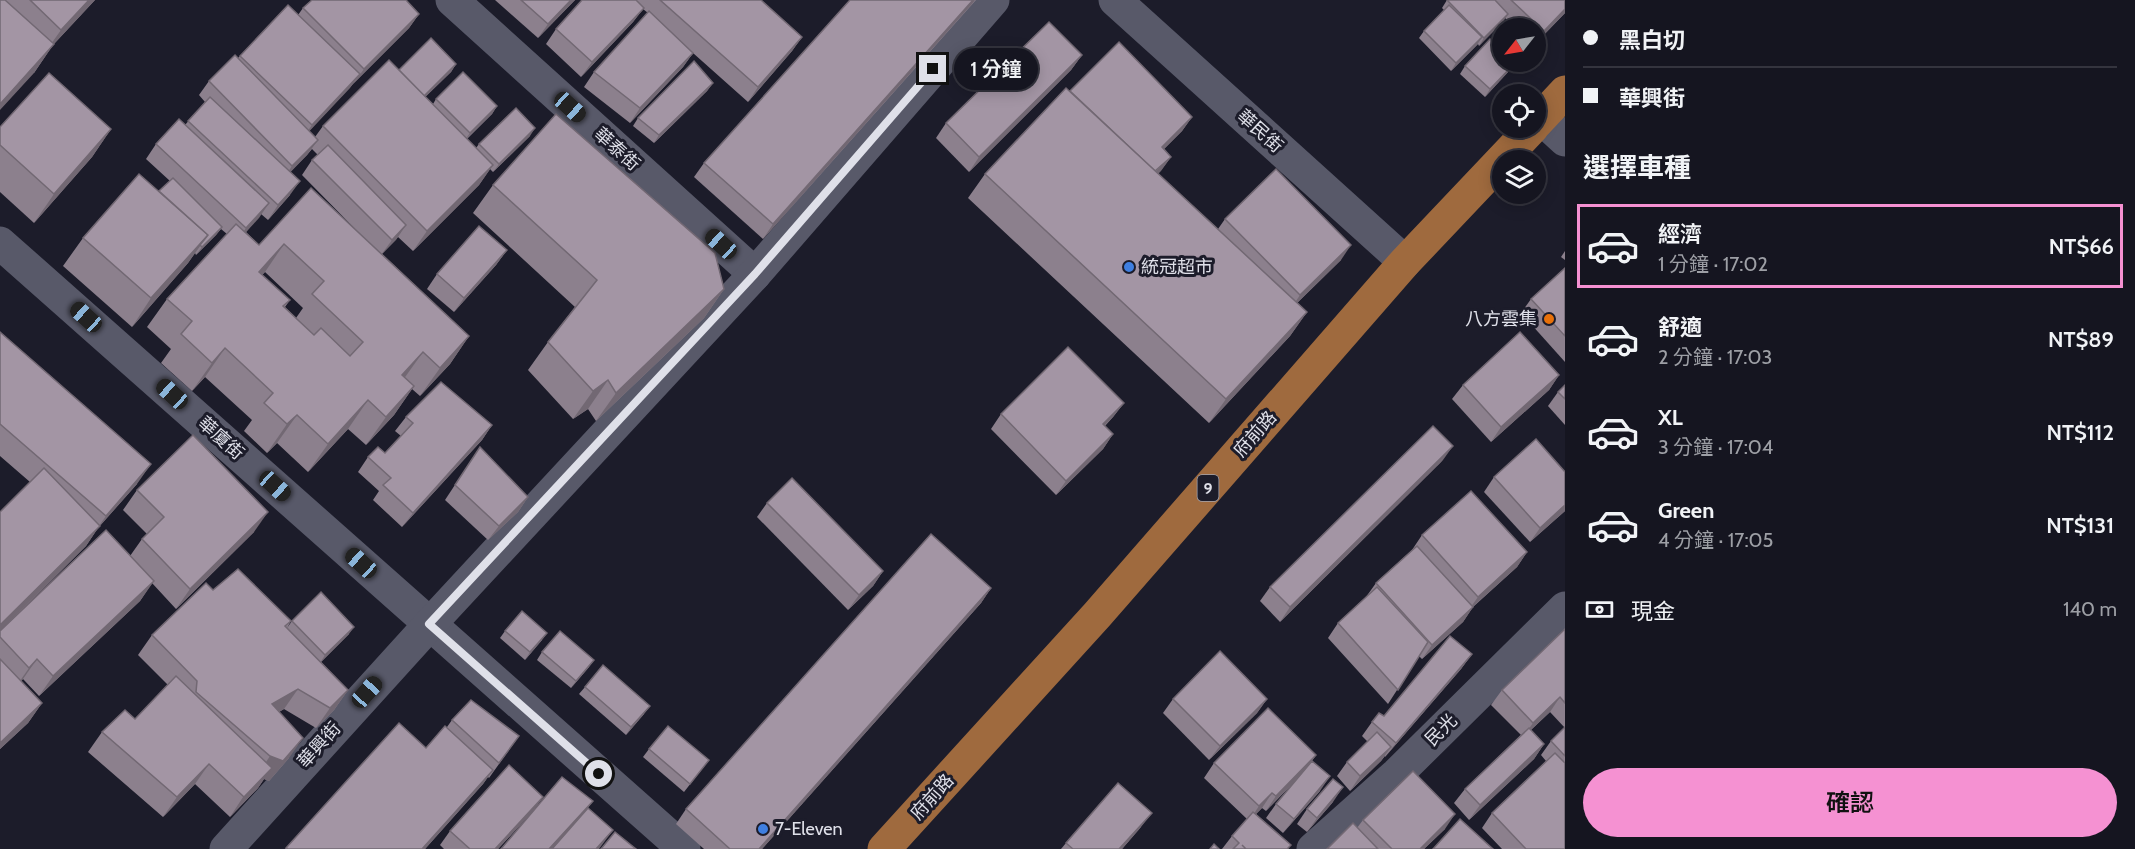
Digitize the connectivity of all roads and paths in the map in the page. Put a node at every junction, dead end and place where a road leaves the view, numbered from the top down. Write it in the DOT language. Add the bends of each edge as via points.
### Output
graph roads {
  1 [pos="452,0"];
  2 [pos="993,0"];
  3 [pos="1115,0"];
  4 [pos="1565,92"];
  5 [pos="1546,112"];
  6 [pos="1546,129"];
  7 [pos="1522,138"];
  8 [pos="1565,140"];
  9 [pos="0,243"];
  10 [pos="1404,262"];
  11 [pos="755,274"];
  12 [pos="1565,608"];
  13 [pos="429,624"];
  14 [pos="226,849"];
  15 [pos="684,849"];
  16 [pos="884,849"];
  17 [pos="1312,849"];
  1 -- 11 [label="street, 華泰街"];
  2 -- 11 [label="street, 華興街"];
  3 -- 10 [label="street, 華民街"];
  4 -- 5 [label="main road, 府前路 / 9"];
  6 -- 8 [label="street"];
  7 -- 10 [label="main road, 府前路 / 9"];
  9 -- 13 [label="street, 華廈街"];
  10 -- 16 [label="main road, 府前路 / 9" via="1097,615"];
  11 -- 13 [label="street, 華興街"];
  12 -- 17 [label="street, 民光" via="1397,774"];
  13 -- 14 [label="street, 華興街"];
  13 -- 15 [label="street, 華廈街"];
}
